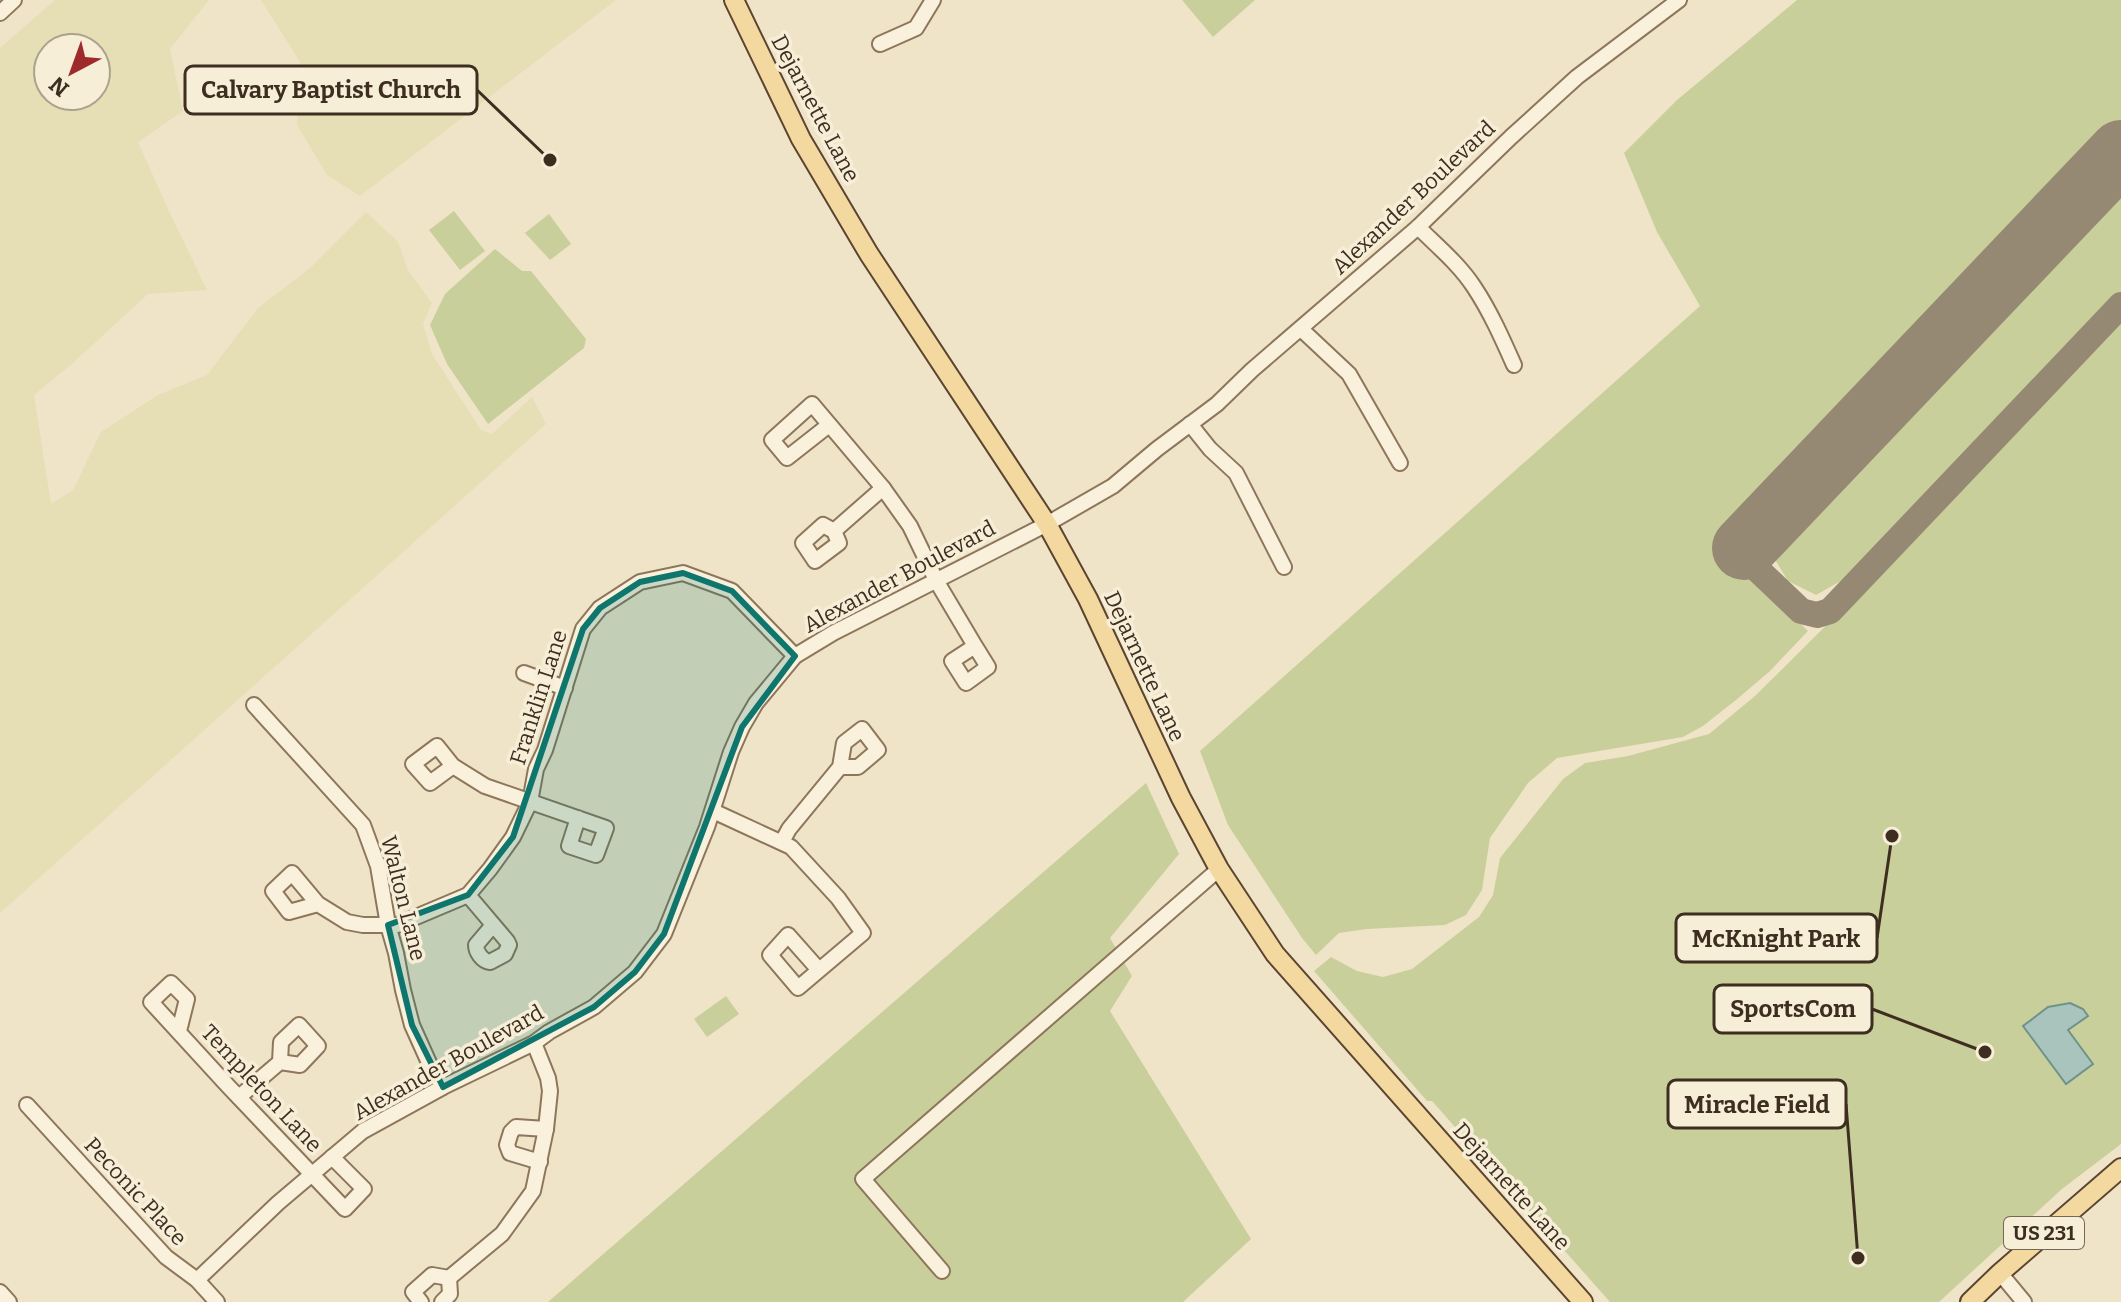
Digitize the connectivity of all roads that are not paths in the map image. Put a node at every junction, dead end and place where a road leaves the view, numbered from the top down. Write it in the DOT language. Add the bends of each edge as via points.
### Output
graph roads {
  1 [pos="14,0"];
  2 [pos="734,0"];
  3 [pos="933,0"];
  4 [pos="1679,0"];
  5 [pos="0,13"];
  6 [pos="880,44"];
  7 [pos="1418,227"];
  8 [pos="1301,329"];
  9 [pos="1514,365"];
  10 [pos="1190,424"];
  11 [pos="829,425"];
  12 [pos="1400,463"];
  13 [pos="883,488"];
  14 [pos="1047,524"];
  15 [pos="834,531"];
  16 [pos="1284,567"];
  17 [pos="937,582"];
  18 [pos="975,646"];
  19 [pos="795,656"];
  20 [pos="524,673"];
  21 [pos="565,688"];
  22 [pos="254,705"];
  23 [pos="453,766"];
  24 [pos="840,767"];
  25 [pos="530,802"];
  26 [pos="713,811"];
  27 [pos="578,818"];
  28 [pos="782,842"];
  29 [pos="1219,869"];
  30 [pos="468,895"];
  31 [pos="318,904"];
  32 [pos="393,925"];
  33 [pos="493,925"];
  34 [pos="819,970"];
  35 [pos="179,1031"];
  36 [pos="534,1043"];
  37 [pos="280,1062"];
  38 [pos="443,1087"];
  39 [pos="239,1097"];
  40 [pos="27,1105"];
  41 [pos="546,1129"];
  42 [pos="332,1157"];
  43 [pos="540,1162"];
  44 [pos="2121,1168"];
  45 [pos="313,1174"];
  46 [pos="942,1271"];
  47 [pos="2000,1273"];
  48 [pos="449,1278"];
  49 [pos="197,1280"];
  50 [pos="217,1302"];
  51 [pos="421,1302"];
  52 [pos="442,1302"];
  53 [pos="1583,1302"];
  54 [pos="1970,1302"];
  55 [pos="2024,1302"];
  1 -- 5 [label="street"];
  2 -- 14 [label="main road, Dejarnette Lane" via="801,139 869,254"];
  3 -- 6 [label="street" via="916,28"];
  4 -- 7 [label="street, Alexander Boulevard" via="1577,77"];
  7 -- 8 [label="street, Alexander Boulevard"];
  7 -- 9 [label="street" via="1472,284"];
  8 -- 10 [label="street, Alexander Boulevard"];
  8 -- 12 [label="street" via="1349,374"];
  10 -- 14 [label="street, Alexander Boulevard" via="1113,486"];
  10 -- 16 [label="street" via="1236,473"];
  11 -- 13 [label="street"];
  13 -- 15 [label="street"];
  13 -- 17 [label="street" via="910,526"];
  14 -- 17 [label="street, Alexander Boulevard"];
  14 -- 29 [label="main road, Dejarnette Lane"];
  17 -- 18 [label="street"];
  17 -- 19 [label="street, Alexander Boulevard"];
  19 -- 21 [label="street, Franklin Lane" via="732,591 683,573 640,582 600,608 583,629"];
  19 -- 26 [label="street, Alexander Boulevard" via="742,727"];
  20 -- 21 [label="street"];
  21 -- 25 [label="street, Franklin Lane"];
  22 -- 32 [label="street, Walton Lane" via="363,825"];
  23 -- 25 [label="street" via="485,786"];
  24 -- 28 [label="street"];
  25 -- 27 [label="street"];
  25 -- 30 [label="street, Franklin Lane" via="513,837"];
  26 -- 28 [label="street"];
  26 -- 36 [label="street, Alexander Boulevard" via="664,934 635,972 594,1007"];
  28 -- 34 [label="street" via="838,898 863,933"];
  29 -- 46 [label="street" via="863,1179"];
  29 -- 53 [label="main road, Dejarnette Lane" via="1275,954"];
  30 -- 32 [label="street, Franklin Lane"];
  30 -- 33 [label="street"];
  31 -- 32 [label="street" via="347,922"];
  32 -- 38 [label="street, Walton Lane" via="412,1025"];
  35 -- 39 [label="street, Templeton Lane"];
  36 -- 38 [label="street, Alexander Boulevard"];
  36 -- 41 [label="street" via="550,1091"];
  37 -- 39 [label="street"];
  38 -- 42 [label="street, Alexander Boulevard" via="363,1131"];
  39 -- 45 [label="street, Templeton Lane"];
  40 -- 49 [label="street, Peconic Place" via="166,1257"];
  41 -- 43 [label="street"];
  41 -- 43 [label="street" via="516,1127 507,1145 510,1153"];
  42 -- 45 [label="street, Alexander Boulevard"];
  42 -- 45 [label="street, Templeton Lane" via="364,1189 345,1209"];
  43 -- 48 [label="street" via="533,1191 502,1234"];
  44 -- 47 [label="main road, US 231"];
  45 -- 49 [label="street, Alexander Boulevard"];
  47 -- 54 [label="main road, US 231"];
  47 -- 55 [label="street"];
  48 -- 51 [label="street" via="432,1275 413,1292"];
  48 -- 52 [label="street" via="450,1294"];
  49 -- 50 [label="street, Peconic Place"];
}
